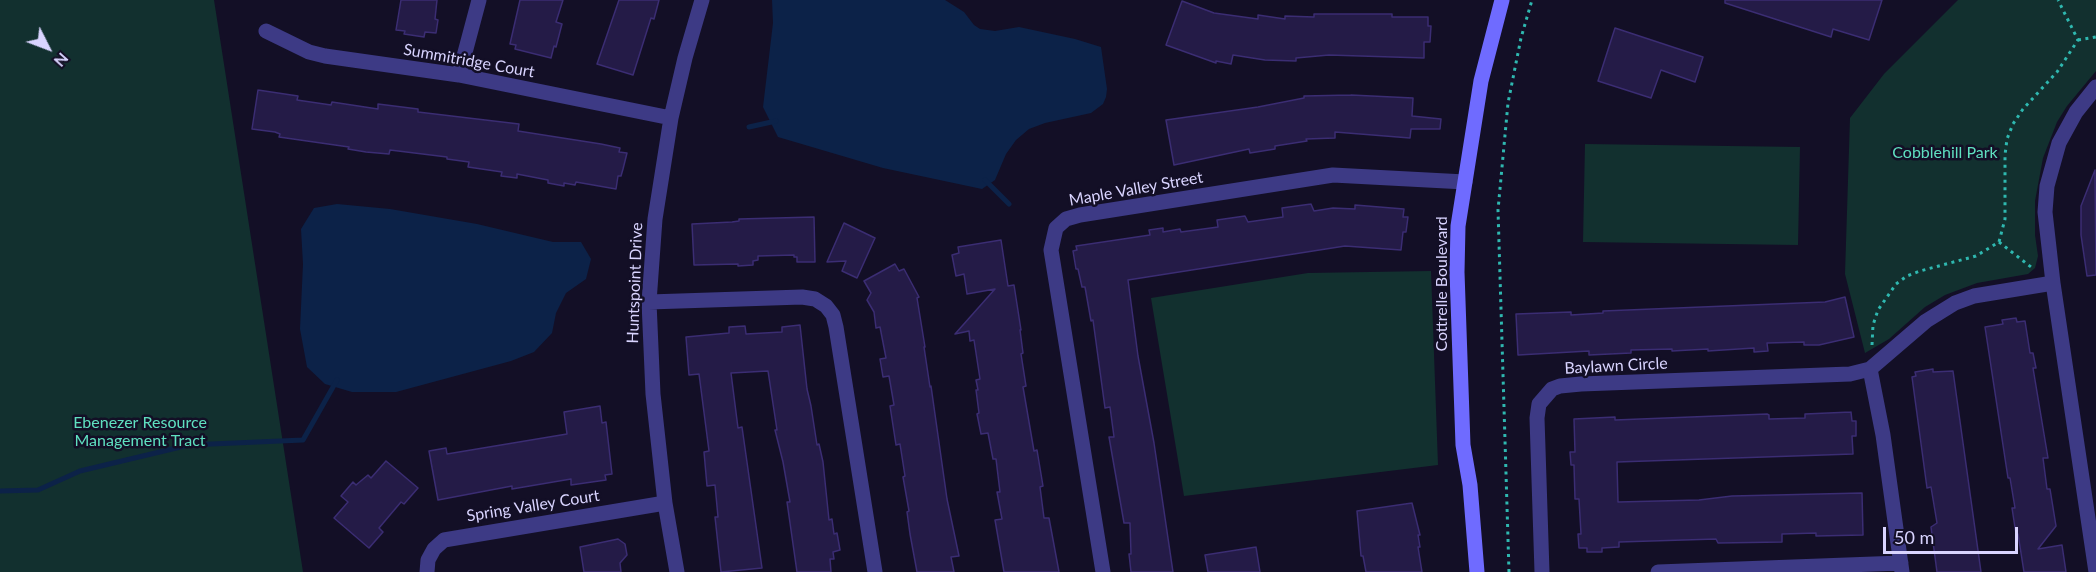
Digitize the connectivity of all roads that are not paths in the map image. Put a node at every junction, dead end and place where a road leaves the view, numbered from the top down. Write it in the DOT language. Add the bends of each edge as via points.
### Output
graph roads {
  1 [pos="479,0"];
  2 [pos="702,0"];
  3 [pos="1502,0"];
  4 [pos="266,31"];
  5 [pos="459,75"];
  6 [pos="2096,87"];
  7 [pos="670,118"];
  8 [pos="1465,182"];
  9 [pos="2053,283"];
  10 [pos="649,302"];
  11 [pos="1870,369"];
  12 [pos="666,503"];
  13 [pos="1902,568"];
  14 [pos="427,572"];
  15 [pos="676,572"];
  16 [pos="875,572"];
  17 [pos="1103,572"];
  18 [pos="1477,572"];
  19 [pos="1542,572"];
  20 [pos="1658,572"];
  21 [pos="2096,572"];
  1 -- 5 [label="street"];
  2 -- 7 [label="street, Huntspoint Drive"];
  3 -- 8 [label="main road, Cottrelle Boulevard" via="1481,81"];
  4 -- 5 [label="street, Summitridge Court" via="325,56"];
  5 -- 7 [label="street, Summitridge Court"];
  6 -- 9 [label="street" via="2066,127 2047,186 2045,212"];
  7 -- 10 [label="street, Huntspoint Drive" via="655,219"];
  8 -- 17 [label="street, Maple Valley Street" via="1333,175 1080,214 1056,228 1051,250"];
  8 -- 18 [label="main road, Cottrelle Boulevard" via="1458,226 1457,272 1463,445"];
  9 -- 11 [label="street, Baylawn Circle" via="1974,296 1955,303 1926,321"];
  9 -- 21 [label="street"];
  10 -- 12 [label="street, Huntspoint Drive" via="653,394"];
  10 -- 16 [label="street" via="802,297 826,306 836,327"];
  11 -- 13 [label="street"];
  11 -- 19 [label="street, Baylawn Circle" via="1822,376 1581,384 1552,389 1539,404 1537,418"];
  12 -- 14 [label="street, Spring Valley Court" via="444,540 428,560"];
  12 -- 15 [label="street, Huntspoint Drive"];
  13 -- 20 [label="street"];
}
